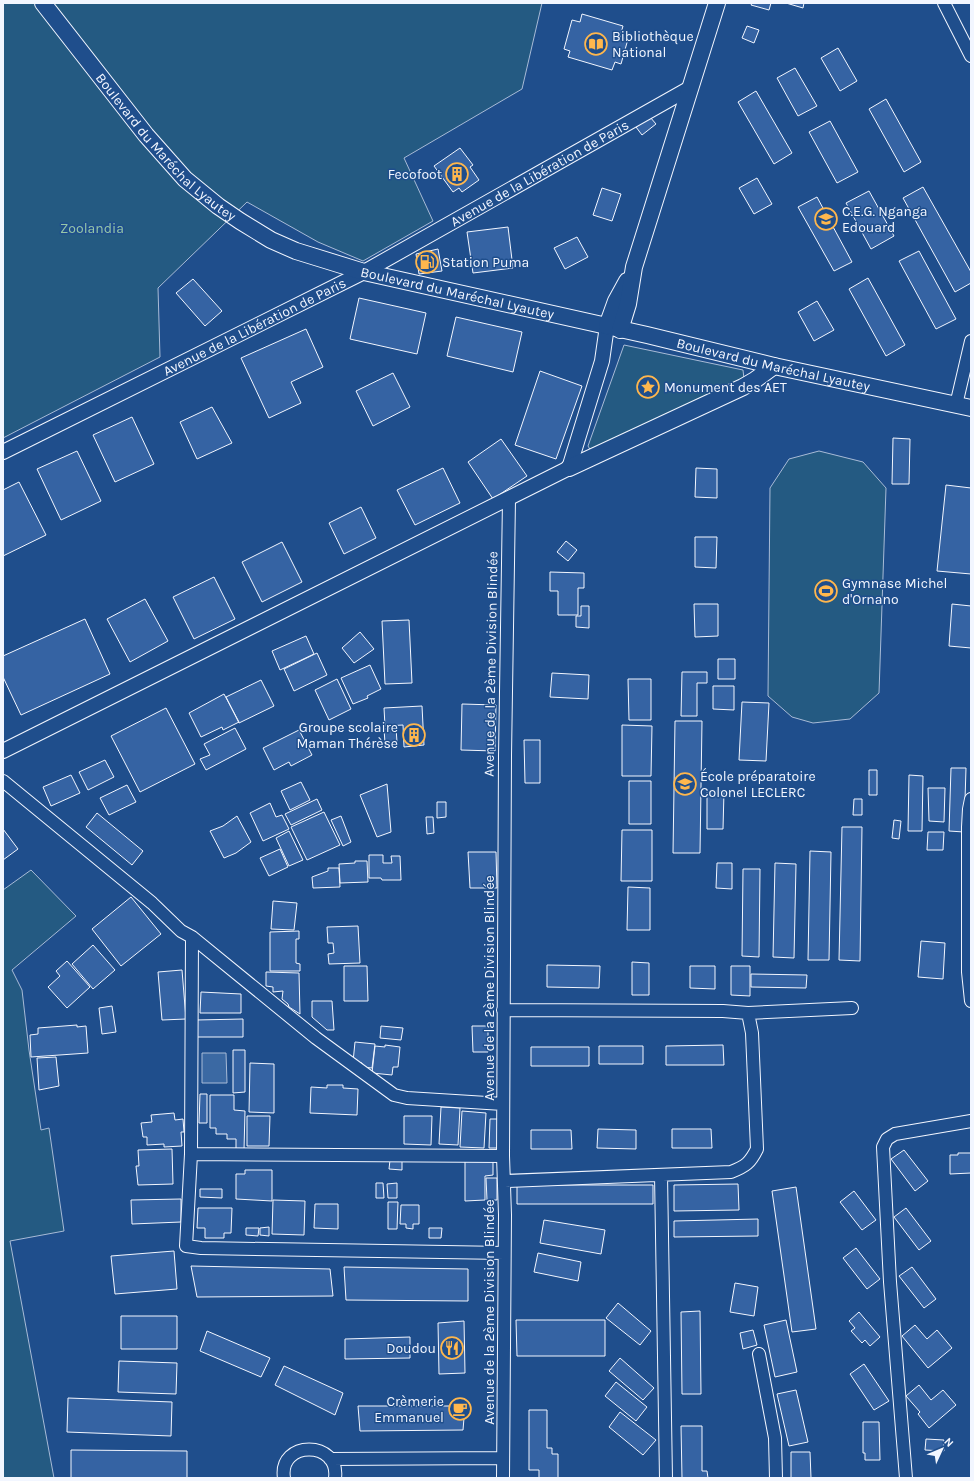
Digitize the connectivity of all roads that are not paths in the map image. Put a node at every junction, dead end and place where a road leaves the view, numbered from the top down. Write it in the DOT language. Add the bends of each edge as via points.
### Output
graph roads {
  1 [pos="43,3"];
  2 [pos="717,3"];
  3 [pos="944,3"];
  4 [pos="971,56"];
  5 [pos="690,88"];
  6 [pos="634,267"];
  7 [pos="364,272"];
  8 [pos="628,304"];
  9 [pos="614,328"];
  10 [pos="647,335"];
  11 [pos="971,341"];
  12 [pos="774,366"];
  13 [pos="964,406"];
  14 [pos="3,452"];
  15 [pos="569,468"];
  16 [pos="509,498"];
  17 [pos="3,751"];
  18 [pos="3,781"];
  19 [pos="971,799"];
  20 [pos="192,937"];
  21 [pos="971,1000"];
  22 [pos="852,1008"];
  23 [pos="503,1010"];
  24 [pos="748,1013"];
  25 [pos="503,1104"];
  26 [pos="971,1120"];
  27 [pos="191,1154"];
  28 [pos="503,1156"];
  29 [pos="661,1175"];
  30 [pos="505,1181"];
  31 [pos="504,1253"];
  32 [pos="760,1354"];
  33 [pos="503,1458"];
  34 [pos="330,1459"];
  35 [pos="284,1478"];
  36 [pos="335,1478"];
  37 [pos="503,1478"];
  38 [pos="666,1478"];
  39 [pos="776,1478"];
  40 [pos="906,1478"];
  1 -- 7 [label="main road, Boulevard du Maréchal Lyautey" via="146,135 185,179 218,206 271,240 296,251"];
  2 -- 5 [label="main road"];
  3 -- 4 [label="street"];
  5 -- 6 [label="main road"];
  5 -- 7 [label="street, Avenue de la Libération de Paris"];
  6 -- 8 [label="main road"];
  6 -- 9 [label="main road" via="618,296"];
  7 -- 9 [label="main road, Boulevard du Maréchal Lyautey"];
  7 -- 14 [label="street, Avenue de la Libération de Paris"];
  8 -- 9 [label="main road"];
  8 -- 10 [label="main road" via="634,318"];
  9 -- 10 [label="main road, Boulevard du Maréchal Lyautey"];
  9 -- 15 [label="street"];
  10 -- 12 [label="main road, Boulevard du Maréchal Lyautey"];
  11 -- 13 [label="street"];
  12 -- 13 [label="main road, Boulevard du Maréchal Lyautey"];
  12 -- 15 [label="main road" via="743,387"];
  15 -- 16 [label="street"];
  16 -- 17 [label="street"];
  16 -- 23 [label="street, Avenue de la 2ème Division Blindée"];
  18 -- 20 [label="street" via="146,898 181,931"];
  19 -- 21 [label="street" via="968,809 968,972"];
  20 -- 25 [label="street" via="316,1038 394,1095"];
  20 -- 27 [label="street"];
  22 -- 24 [label="street"];
  23 -- 24 [label="street"];
  23 -- 25 [label="street, Avenue de la 2ème Division Blindée"];
  24 -- 29 [label="street" via="752,1033 757,1148 753,1157 745,1166 731,1172"];
  25 -- 28 [label="street, Avenue de la 2ème Division Blindée"];
  26 -- 40 [label="street" via="895,1134 887,1139 883,1147 890,1282"];
  27 -- 28 [label="street"];
  27 -- 31 [label="street" via="186,1246"];
  28 -- 30 [label="street, Avenue de la 2ème Division Blindée"];
  29 -- 30 [label="street"];
  29 -- 38 [label="street"];
  30 -- 31 [label="street, Avenue de la 2ème Division Blindée"];
  31 -- 33 [label="street, Avenue de la 2ème Division Blindée"];
  32 -- 39 [label="street" via="775,1438"];
  33 -- 34 [label="street"];
  33 -- 37 [label="street, Avenue de la 2ème Division Blindée"];
  34 -- 35 [label="street" via="312,1449 298,1451 288,1461"];
  34 -- 36 [label="street"];
}
